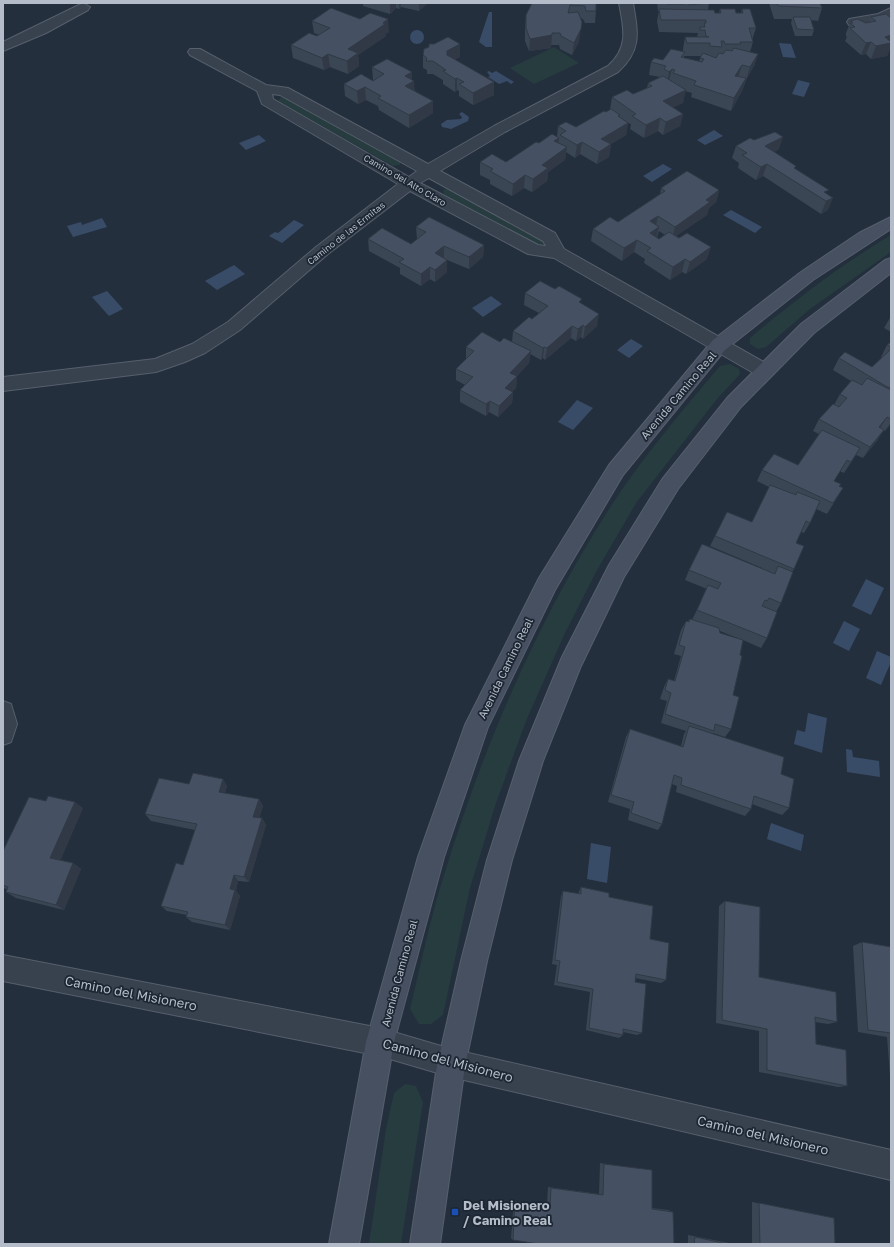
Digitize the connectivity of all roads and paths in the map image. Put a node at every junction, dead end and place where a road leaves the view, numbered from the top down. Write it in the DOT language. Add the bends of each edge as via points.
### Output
graph roads {
  1 [pos="626,3"];
  2 [pos="83,8"];
  3 [pos="891,12"];
  4 [pos="854,22"];
  5 [pos="3,47"];
  6 [pos="194,52"];
  7 [pos="264,89"];
  8 [pos="428,171"];
  9 [pos="410,184"];
  10 [pos="891,222"];
  11 [pos="558,253"];
  12 [pos="891,264"];
  13 [pos="719,345"];
  14 [pos="763,370"];
  15 [pos="3,384"];
  16 [pos="3,712"];
  17 [pos="3,734"];
  18 [pos="3,968"];
  19 [pos="380,1042"];
  20 [pos="451,1063"];
  21 [pos="891,1164"];
  22 [pos="344,1244"];
  23 [pos="425,1244"];
  1 -- 8 [label="street, Camino de las Ermitas" via="632,43 622,63"];
  2 -- 5 [label="street"];
  3 -- 4 [label="street" via="882,17"];
  6 -- 7 [label="street, Camino del Alto Claro"];
  7 -- 8 [label="street, Camino del Alto Claro" via="283,91"];
  7 -- 9 [label="street, Camino del Alto Claro" via="267,101"];
  8 -- 9 [label="street, Camino de las Ermitas"];
  8 -- 11 [label="street, Camino del Alto Claro" via="549,237"];
  9 -- 11 [label="street, Camino del Alto Claro" via="534,250"];
  9 -- 15 [label="street, Camino de las Ermitas" via="301,268 242,321 199,350 156,365"];
  10 -- 13 [label="main road, Avenida Camino Real" via="807,276"];
  11 -- 13 [label="street, Camino del Alto Claro"];
  12 -- 14 [label="main road" via="810,326"];
  13 -- 14 [label="street, Camino del Alto Claro"];
  13 -- 19 [label="main road, Avenida Camino Real" via="616,470 547,584 477,725 431,857"];
  14 -- 20 [label="main road" via="719,418 629,547 597,605 561,684 519,796 485,912"];
  16 -- 17 [label="street"];
  18 -- 19 [label="street, Camino del Misionero"];
  19 -- 20 [label="street, Camino del Misionero"];
  19 -- 22 [label="main road, Avenida Camino Real"];
  20 -- 21 [label="street, Camino del Misionero"];
  20 -- 23 [label="main road"];
}
